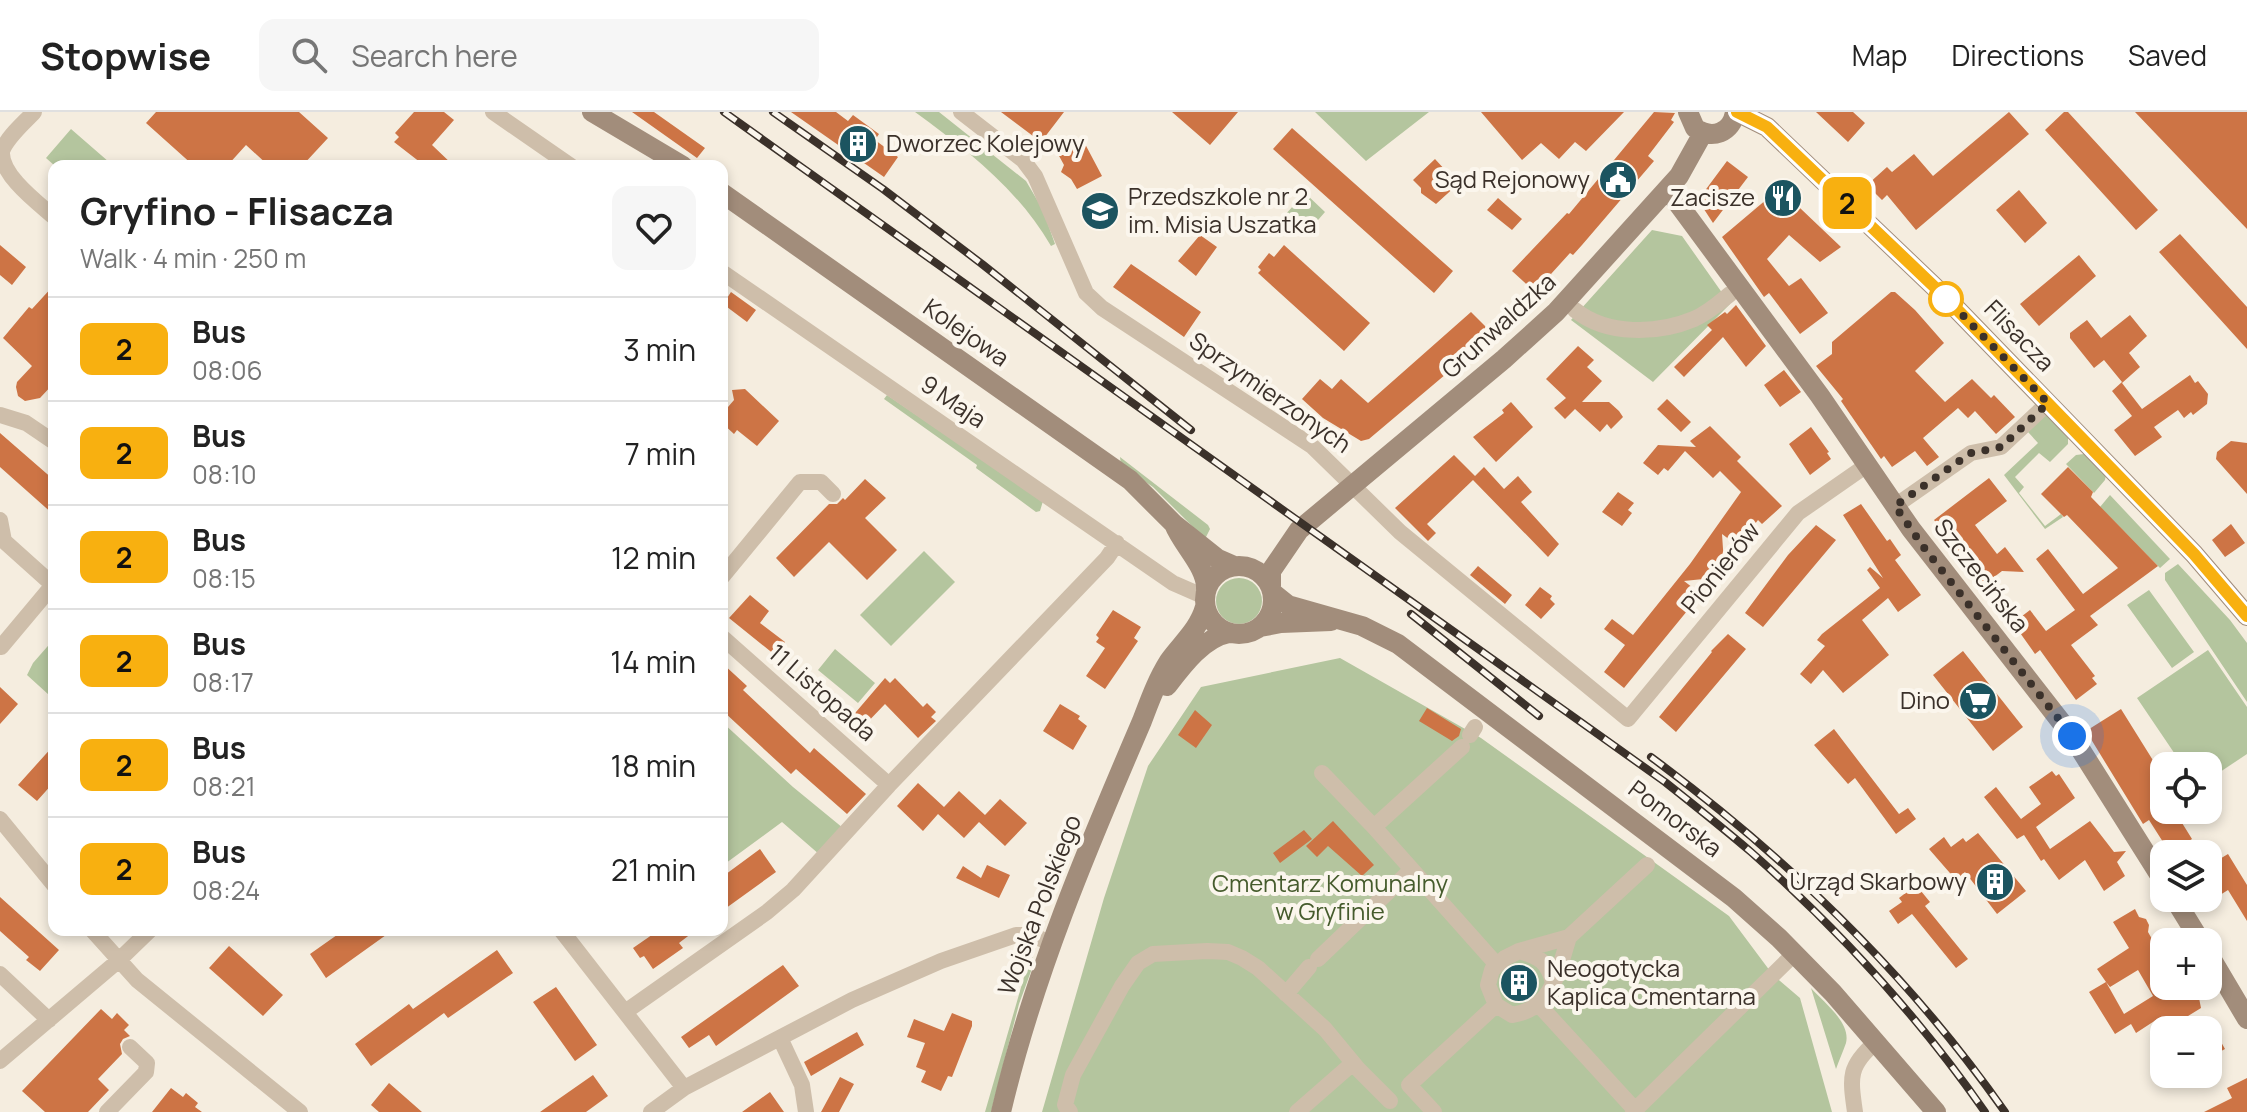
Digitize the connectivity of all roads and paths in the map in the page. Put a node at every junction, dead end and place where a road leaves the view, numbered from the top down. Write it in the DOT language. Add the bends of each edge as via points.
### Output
graph roads {
  1 [pos="34,112"];
  2 [pos="493,112"];
  3 [pos="592,112"];
  4 [pos="961,112"];
  5 [pos="1688,112"];
  6 [pos="1736,112"];
  7 [pos="1703,133"];
  8 [pos="562,160"];
  9 [pos="673,160"];
  10 [pos="1668,190"];
  11 [pos="728,197"];
  12 [pos="48,211"];
  13 [pos="728,276"];
  14 [pos="1730,294"];
  15 [pos="1575,310"];
  16 [pos="2048,403"];
  17 [pos="0,415"];
  18 [pos="48,438"];
  19 [pos="1867,465"];
  20 [pos="1353,484"];
  21 [pos="833,494"];
  22 [pos="1895,506"];
  23 [pos="0,520"];
  24 [pos="1174,524"];
  25 [pos="1299,530"];
  26 [pos="1117,543"];
  27 [pos="1238,566"];
  28 [pos="728,570"];
  29 [pos="48,581"];
  30 [pos="1272,590"];
  31 [pos="48,591"];
  32 [pos="1205,598"];
  33 [pos="2247,616"];
  34 [pos="1340,620"];
  35 [pos="1260,627"];
  36 [pos="1229,633"];
  37 [pos="728,642"];
  38 [pos="1,647"];
  39 [pos="1628,719"];
  40 [pos="1142,721"];
  41 [pos="1469,736"];
  42 [pos="1322,773"];
  43 [pos="889,785"];
  44 [pos="0,819"];
  45 [pos="1374,827"];
  46 [pos="2150,860"];
  47 [pos="1647,865"];
  48 [pos="1411,870"];
  49 [pos="48,877"];
  50 [pos="97,936"];
  51 [pos="144,936"];
  52 [pos="566,936"];
  53 [pos="1569,937"];
  54 [pos="1050,943"];
  55 [pos="1519,951"];
  56 [pos="118,961"];
  57 [pos="1787,961"];
  58 [pos="1497,965"];
  59 [pos="0,974"];
  60 [pos="2222,977"];
  61 [pos="1553,985"];
  62 [pos="1286,994"];
  63 [pos="1496,1005"];
  64 [pos="1539,1005"];
  65 [pos="625,1012"];
  66 [pos="2247,1019"];
  67 [pos="49,1020"];
  68 [pos="780,1038"];
  69 [pos="1876,1042"];
  70 [pos="130,1047"];
  71 [pos="0,1061"];
  72 [pos="1353,1063"];
  73 [pos="1409,1085"];
  74 [pos="684,1088"];
  75 [pos="1388,1106"];
  76 [pos="1635,1111"];
  77 [pos="107,1112"];
  78 [pos="300,1112"];
  79 [pos="651,1112"];
  80 [pos="806,1112"];
  81 [pos="1001,1112"];
  82 [pos="1070,1112"];
  83 [pos="1297,1112"];
  84 [pos="1434,1112"];
  85 [pos="1855,1112"];
  86 [pos="1936,1112"];
  1 -- 12 [label="street" via="2,150 2,167"];
  2 -- 8 [label="street"];
  3 -- 9 [label="street"];
  4 -- 20 [label="street, Sprzymierzonych" via="1013,151 1035,176 1086,293 1312,446"];
  5 -- 7 [label="street"];
  6 -- 7 [label="street" via="1726,130"];
  6 -- 16 [label="street, Flisacza" via="1767,127"];
  7 -- 10 [label="street, Grunwaldzka"];
  10 -- 19 [label="street, Szczecińska"];
  10 -- 20 [label="street, Grunwaldzka" via="1540,327"];
  11 -- 24 [label="street, Kolejowa" via="1130,480"];
  13 -- 26 [label="street, 9 Maja"];
  14 -- 15 [label="street" via="1704,314 1661,329 1603,325"];
  16 -- 22 [label="street" via="2010,440 1971,453"];
  16 -- 33 [label="street, Flisacza"];
  17 -- 18 [label="street"];
  19 -- 22 [label="street, Szczecińska"];
  19 -- 39 [label="street, Pionierów" via="1798,513"];
  20 -- 25 [label="street, Grunwaldzka"];
  20 -- 39 [label="street, Sprzymierzonych" via="1400,532"];
  21 -- 28 [label="street" via="821,482 800,482"];
  22 -- 46 [label="street, Szczecińska" via="2072,736"];
  23 -- 29 [label="street" via="4,541"];
  24 -- 27 [label="street, Kolejowa" via="1218,559"];
  24 -- 32 [label="street, Kolejowa" via="1205,577"];
  25 -- 27 [label="street, Grunwaldzka"];
  25 -- 30 [label="street, Grunwaldzka" via="1271,571"];
  26 -- 32 [label="street, 9 Maja" via="1173,583"];
  26 -- 43 [label="street"];
  27 -- 30 [label="street" via="1261,574"];
  27 -- 32 [label="street" via="1217,574"];
  30 -- 34 [label="street, Pomorska" via="1288,605"];
  30 -- 35 [label="street" via="1271,612"];
  31 -- 38 [label="street"];
  32 -- 36 [label="street" via="1213,623"];
  32 -- 40 [label="street, Wojska Polskiego" via="1197,626 1163,671"];
  34 -- 35 [label="street, Pomorska"];
  34 -- 69 [label="street, Pomorska" via="1398,644 1715,882 1801,959"];
  35 -- 36 [label="street"];
  36 -- 40 [label="street, Wojska Polskiego" via="1212,639 1182,668"];
  37 -- 43 [label="street, 11 Listopada"];
  40 -- 54 [label="street, Wojska Polskiego"];
  41 -- 45 [label="street"];
  42 -- 45 [label="street"];
  43 -- 65 [label="street" via="793,890"];
  44 -- 49 [label="street"];
  45 -- 48 [label="street"];
  47 -- 53 [label="street"];
  48 -- 58 [label="street"];
  48 -- 62 [label="street"];
  50 -- 56 [label="street"];
  51 -- 56 [label="street"];
  52 -- 65 [label="street"];
  53 -- 55 [label="street"];
  53 -- 61 [label="street"];
  54 -- 68 [label="street" via="1016,935 941,961"];
  54 -- 81 [label="street, Wojska Polskiego"];
  55 -- 58 [label="street"];
  55 -- 61 [label="street" via="1540,957"];
  56 -- 67 [label="street"];
  56 -- 78 [label="street"];
  57 -- 76 [label="street"];
  58 -- 63 [label="street" via="1488,985"];
  59 -- 67 [label="street"];
  60 -- 66 [label="street"];
  61 -- 64 [label="street"];
  62 -- 72 [label="street"];
  62 -- 82 [label="street" via="1258,968 1228,952 1153,954 1138,963 1122,986 1073,1075 1065,1105"];
  63 -- 64 [label="street" via="1512,1015"];
  63 -- 73 [label="street"];
  64 -- 76 [label="street"];
  65 -- 74 [label="street"];
  67 -- 71 [label="street"];
  68 -- 74 [label="street"];
  68 -- 80 [label="street" via="802,1085"];
  69 -- 85 [label="street" via="1853,1069"];
  69 -- 86 [label="street, Pomorska"];
  70 -- 77 [label="street" via="147,1063 146,1072"];
  72 -- 75 [label="street"];
  72 -- 83 [label="street"];
  73 -- 75 [label="street"];
  73 -- 84 [label="street"];
  74 -- 79 [label="street"];
}
